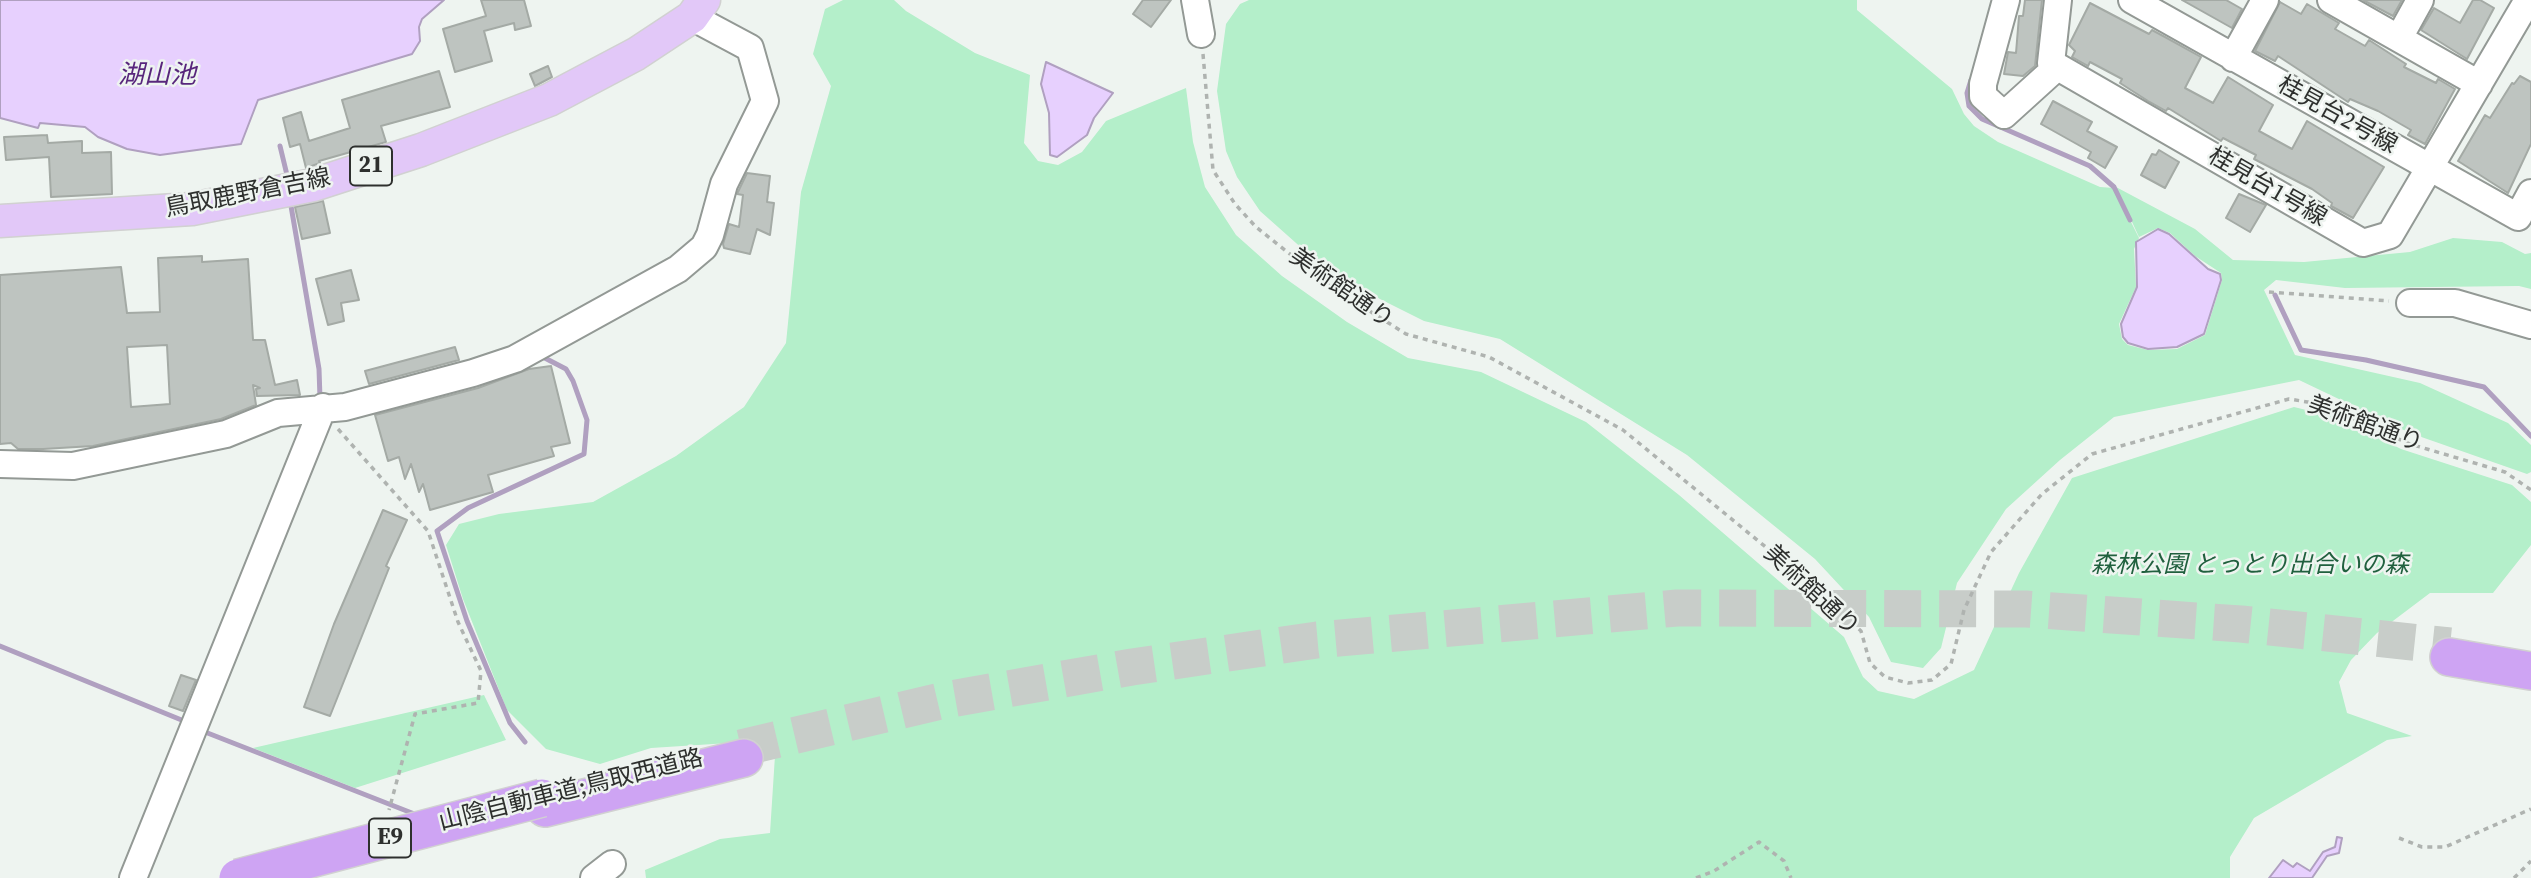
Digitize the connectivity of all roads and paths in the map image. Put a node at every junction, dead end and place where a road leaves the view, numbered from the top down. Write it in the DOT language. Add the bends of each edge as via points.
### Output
graph roads {
  1 [pos="1195,0"];
  2 [pos="2006,0"];
  3 [pos="2058,0"];
  4 [pos="2132,0"];
  5 [pos="2265,0"];
  6 [pos="2331,0"];
  7 [pos="2420,0"];
  8 [pos="2528,0"];
  9 [pos="698,9"];
  10 [pos="1200,34"];
  11 [pos="2399,38"];
  12 [pos="2233,58"];
  13 [pos="2057,66"];
  14 [pos="2479,85"];
  15 [pos="2430,169"];
  16 [pos="2531,193"];
  17 [pos="0,221"];
  18 [pos="2269,292"];
  19 [pos="2410,303"];
  20 [pos="2531,325"];
  21 [pos="323,407"];
  22 [pos="0,464"];
  23 [pos="2531,490"];
  24 [pos="2531,659"];
  25 [pos="2531,671"];
  26 [pos="743,753"];
  27 [pos="543,803"];
  28 [pos="2531,809"];
  29 [pos="386,819"];
  30 [pos="2399,838"];
  31 [pos="2531,861"];
  32 [pos="133,878"];
  33 [pos="238,878"];
  34 [pos="286,878"];
  35 [pos="1696,878"];
  36 [pos="1791,878"];
  37 [pos="2514,878"];
  1 -- 10 [label="street"];
  2 -- 13 [label="street" via="1983,96 2004,115"];
  3 -- 13 [label="street" via="2051,63"];
  4 -- 12 [label="street, 桂見台2号線"];
  5 -- 12 [label="street"];
  6 -- 11 [label="street"];
  7 -- 11 [label="street"];
  8 -- 14 [label="street, 桂見台1号線"];
  9 -- 17 [label="main road, 鳥取鹿野倉吉線 / 21" via="636,54 549,100 421,150 313,185 192,209"];
  9 -- 21 [label="street" via="750,48 765,101 724,184 704,247 678,269 515,359 345,407"];
  10 -- 23 [label="path, 美術館通り" via="1213,170 1256,227 1330,286 1406,334 1489,357 1623,430 1861,631 1870,663 1885,677 1908,683 1932,680 1951,664 1965,610 1991,552 2042,494 2092,454 2289,399 2320,404 2410,444 2505,472"];
  11 -- 14 [label="street"];
  12 -- 15 [label="street, 桂見台2号線"];
  13 -- 15 [label="street, 桂見台1号線" via="2362,243 2390,235"];
  14 -- 15 [label="street, 桂見台1号線"];
  15 -- 16 [label="street, 桂見台2号線" via="2518,217"];
  18 -- 19 [label="path"];
  19 -- 20 [label="street" via="2455,303"];
  21 -- 22 [label="street" via="278,413 226,434 73,466"];
  21 -- 29 [label="path" via="428,531 458,622 481,671 478,704 415,714"];
  21 -- 32 [label="street"];
  24 -- 25 [label="highway" via="2449,652"];
  26 -- 27 [label="highway, 山陰自動車道;鳥取西道路 / E9"];
  27 -- 33 [label="highway, 山陰自動車道;鳥取西道路 / E9, bridge"];
  27 -- 34 [label="highway, 山陰自動車道;鳥取西道路 / E9"];
  28 -- 30 [label="path" via="2445,847 2422,847"];
  31 -- 37 [label="path"];
  35 -- 36 [label="path" via="1759,842 1784,861"];
}
